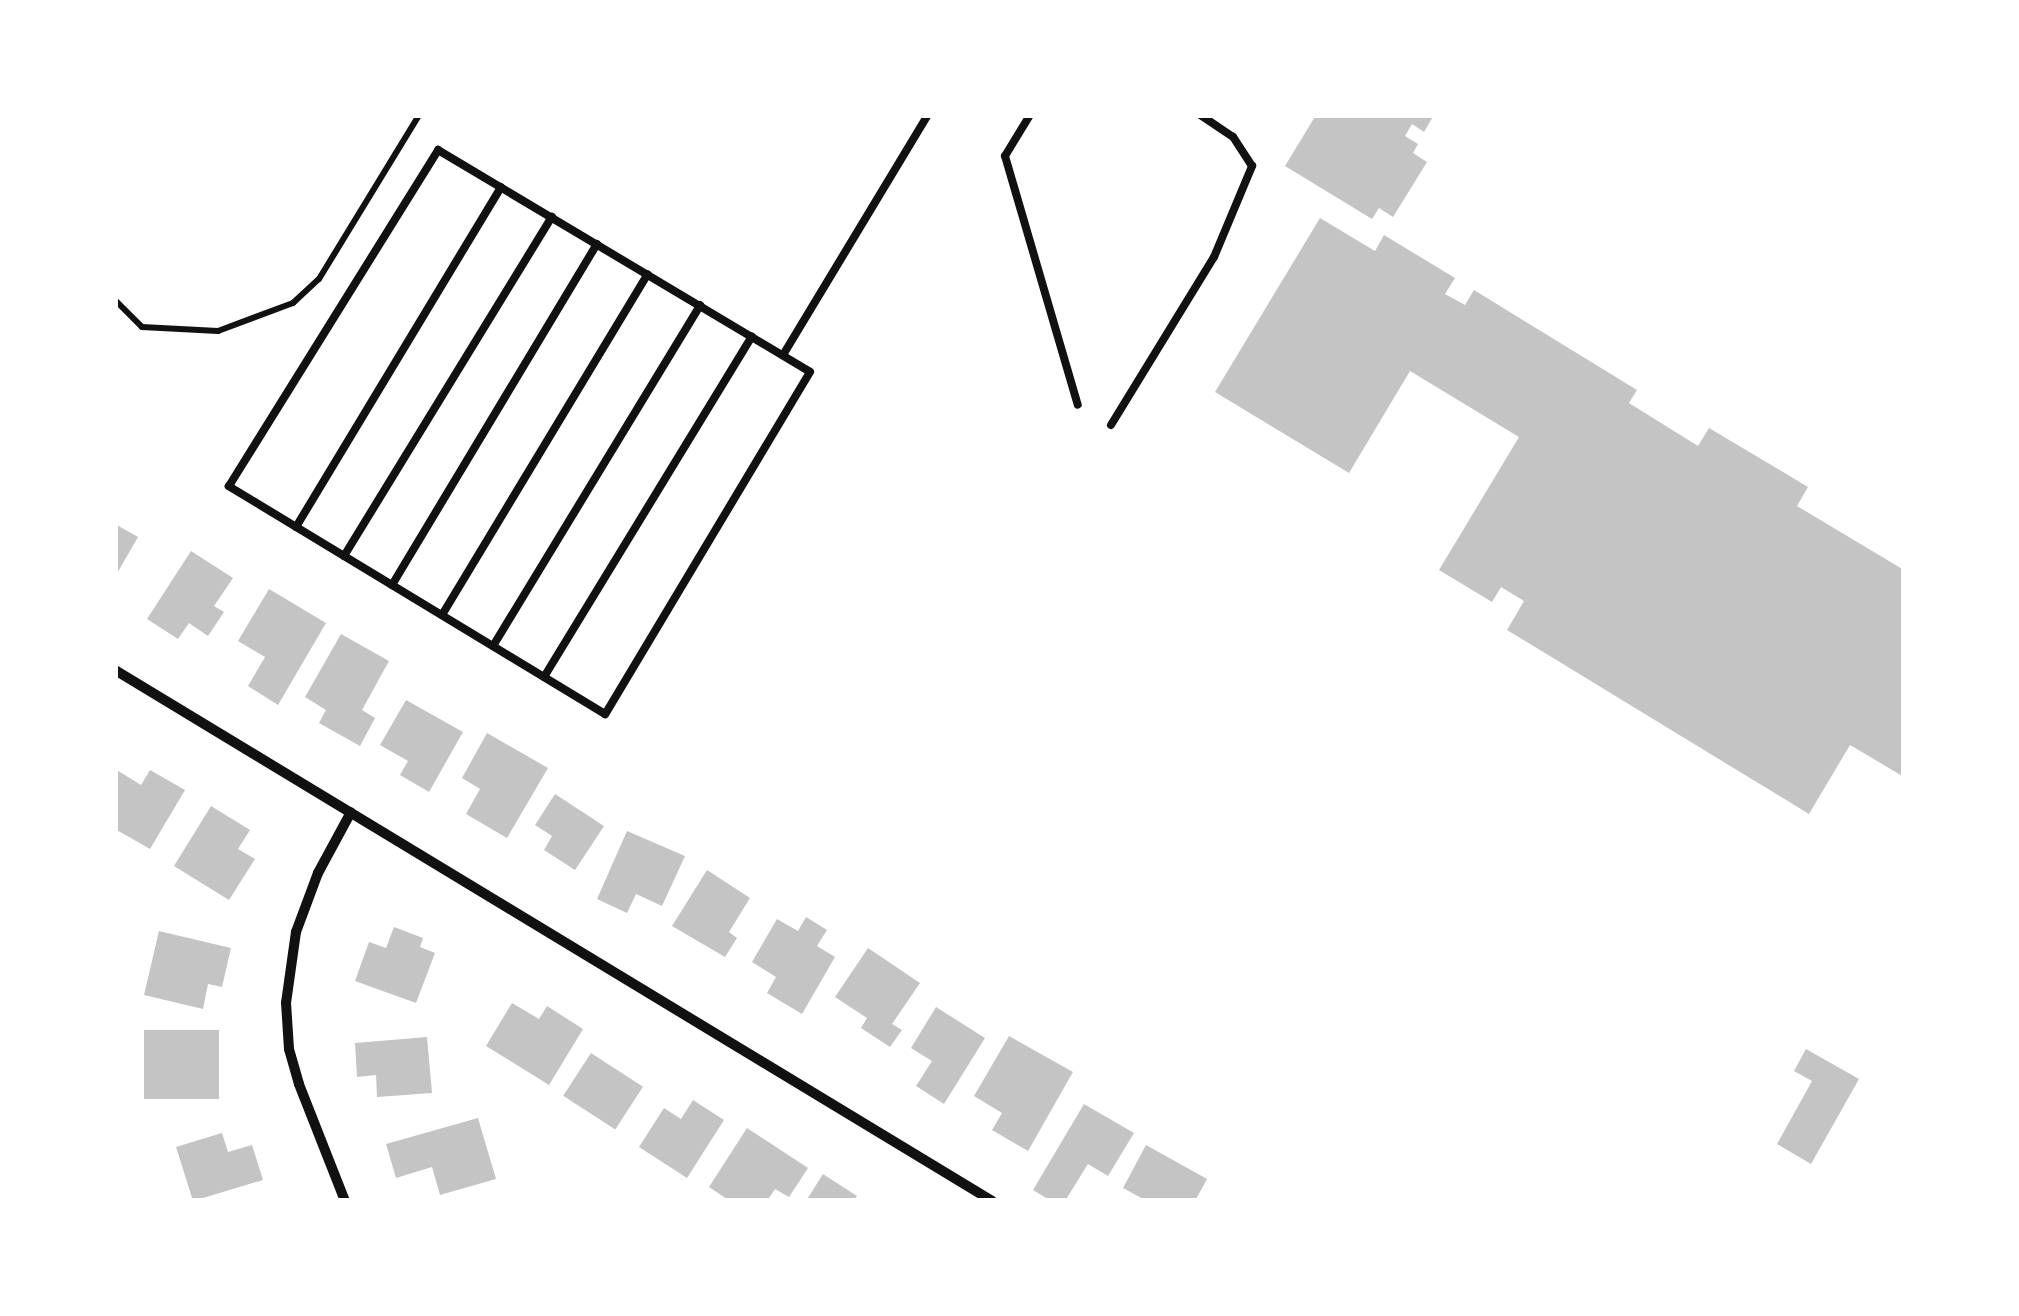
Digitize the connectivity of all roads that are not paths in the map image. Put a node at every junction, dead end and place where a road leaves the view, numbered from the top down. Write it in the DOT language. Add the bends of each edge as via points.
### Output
graph roads {
  1 [pos="928,115"];
  2 [pos="1030,115"];
  3 [pos="1200,115"];
  4 [pos="501,187"];
  5 [pos="552,217"];
  6 [pos="597,244"];
  7 [pos="648,274"];
  8 [pos="700,305"];
  9 [pos="752,336"];
  10 [pos="783,354"];
  11 [pos="1078,405"];
  12 [pos="1111,424"];
  13 [pos="296,527"];
  14 [pos="344,556"];
  15 [pos="392,585"];
  16 [pos="442,615"];
  17 [pos="493,646"];
  18 [pos="115,670"];
  19 [pos="544,677"];
  20 [pos="351,812"];
  21 [pos="344,1201"];
  22 [pos="992,1201"];
  1 -- 10 [label="lane"];
  2 -- 11 [label="lane" via="1006,156"];
  3 -- 12 [label="lane" via="1233,137 1252,166 1214,257"];
  4 -- 5 [label="lane"];
  4 -- 13 [label="lane"];
  4 -- 13 [label="lane" via="438,150 229,486"];
  5 -- 6 [label="lane"];
  5 -- 14 [label="lane"];
  6 -- 7 [label="lane"];
  6 -- 15 [label="lane"];
  7 -- 8 [label="lane"];
  7 -- 16 [label="lane"];
  8 -- 9 [label="lane"];
  8 -- 17 [label="lane"];
  9 -- 10 [label="lane"];
  9 -- 19 [label="lane"];
  10 -- 19 [label="lane" via="810,372 605,714"];
  13 -- 14 [label="lane"];
  14 -- 15 [label="lane"];
  15 -- 16 [label="lane"];
  16 -- 17 [label="lane"];
  17 -- 19 [label="lane"];
  18 -- 20 [label="street"];
  20 -- 21 [label="street" via="296,932 286,1002 299,1084"];
  20 -- 22 [label="street"];
}
